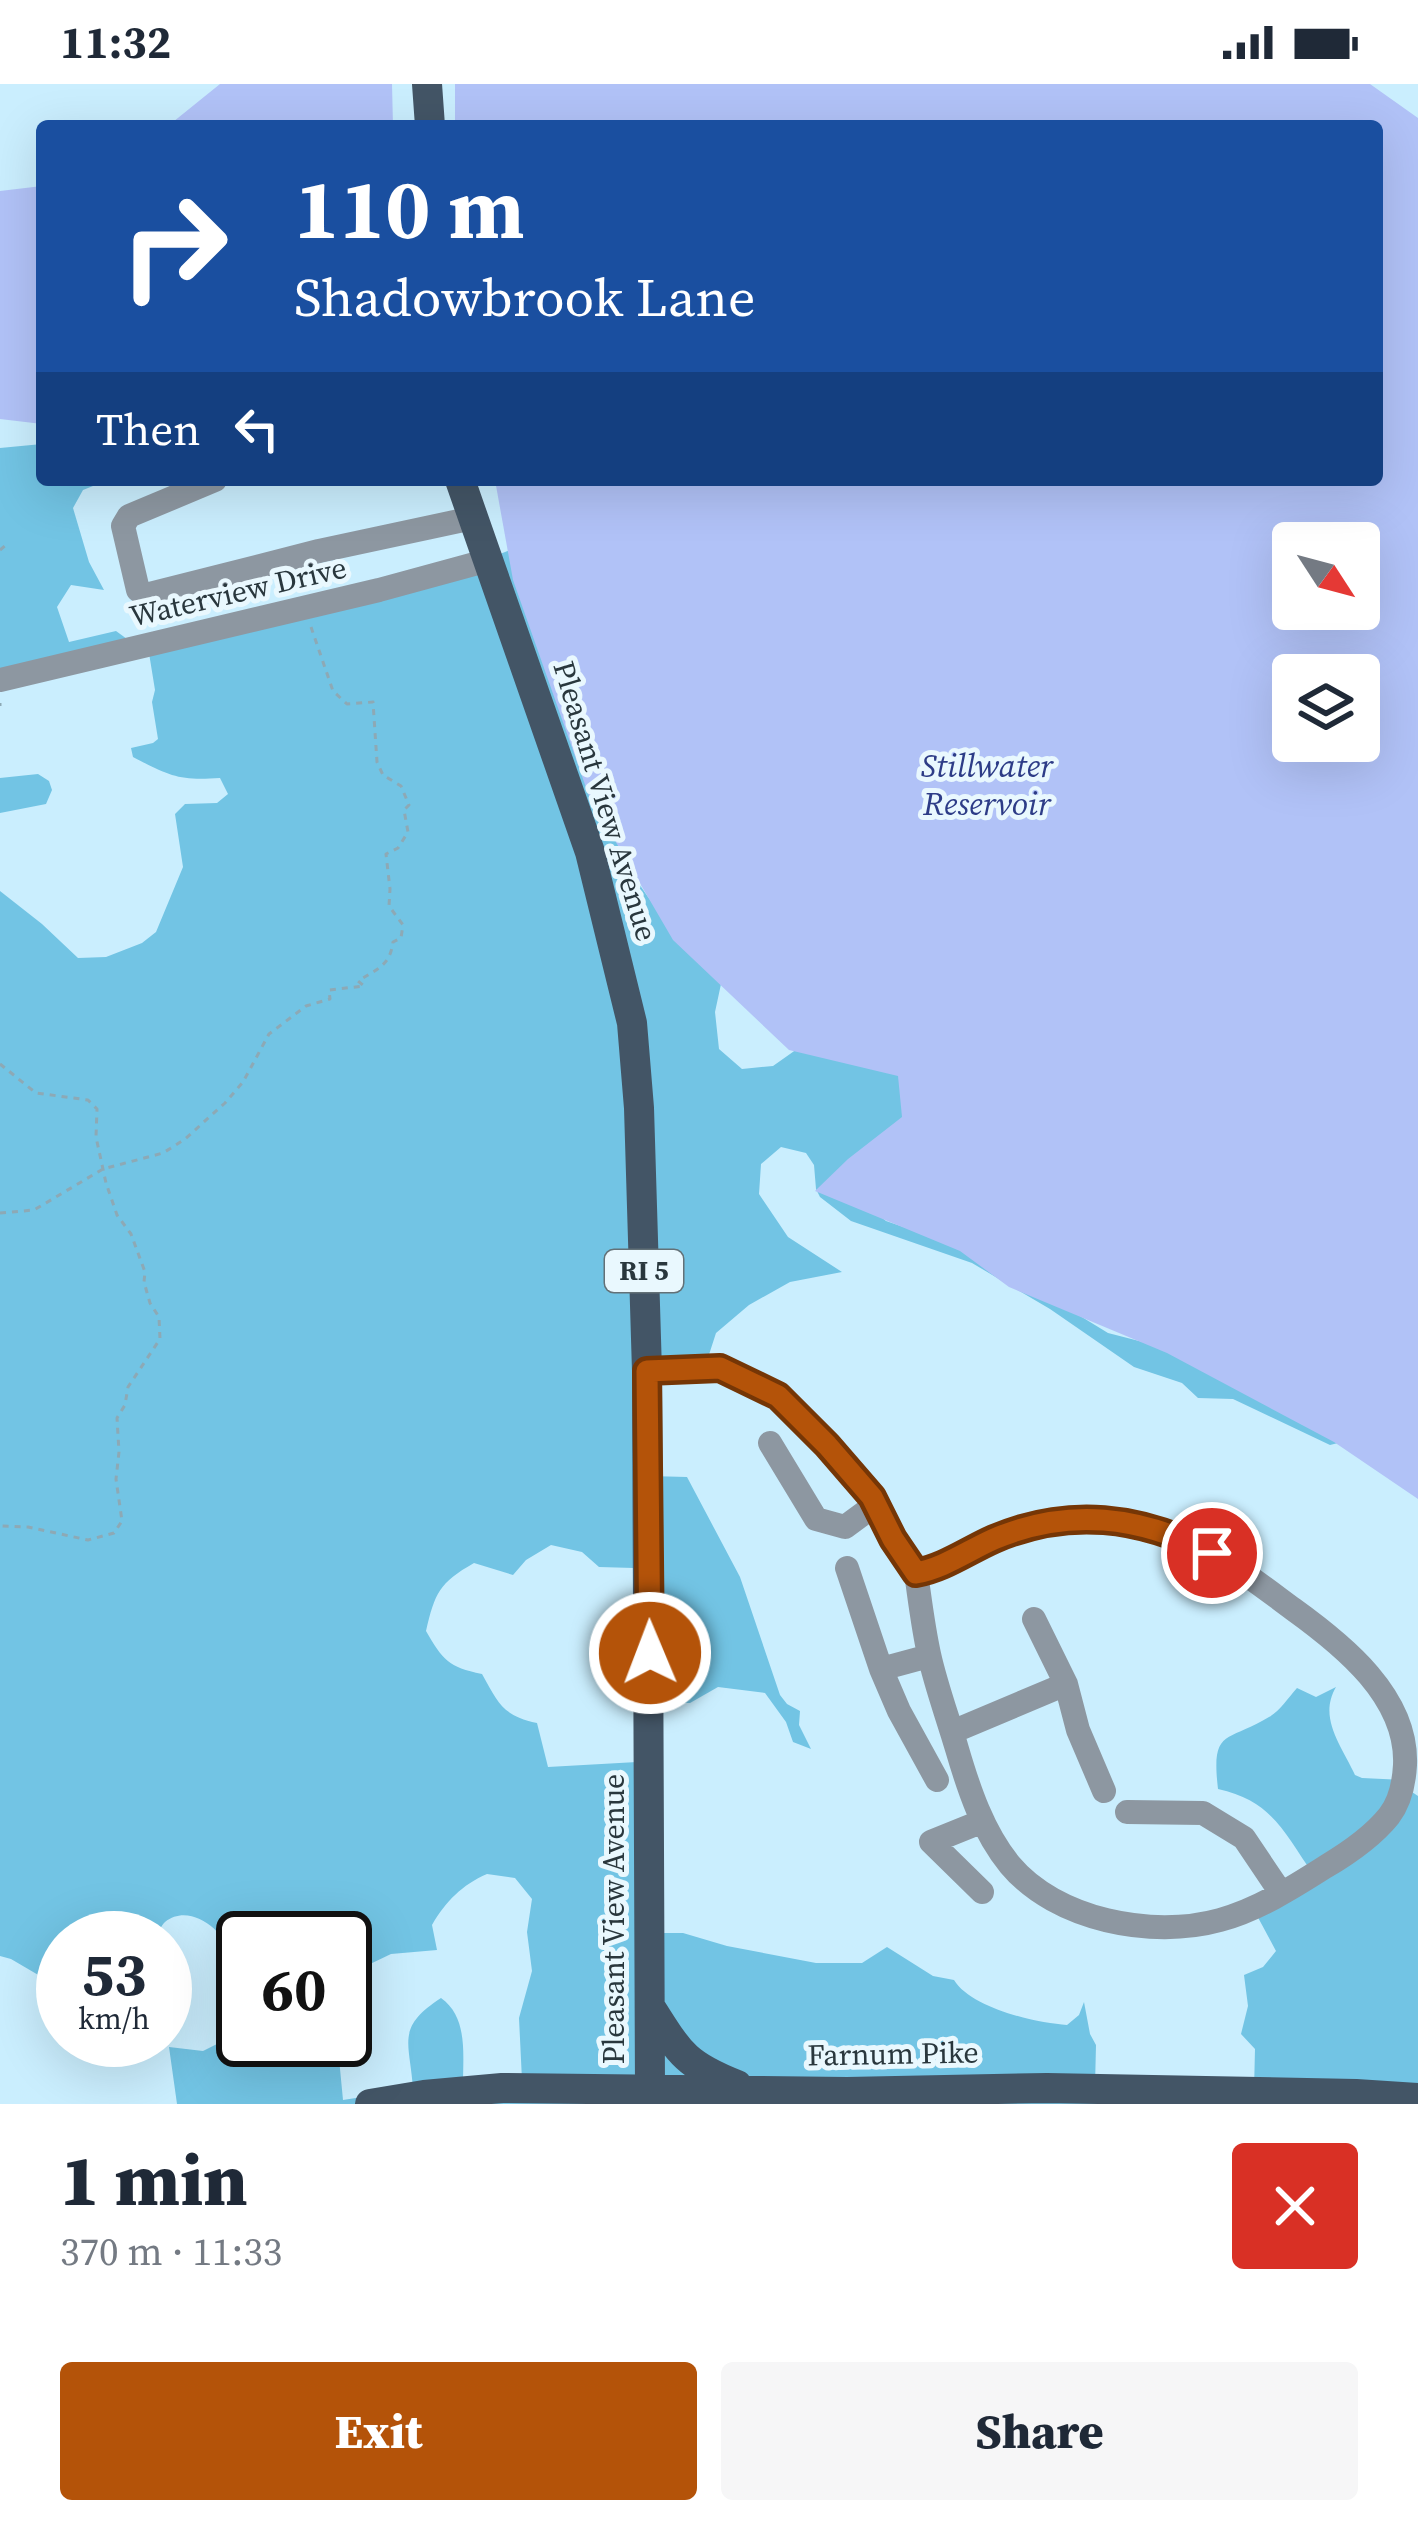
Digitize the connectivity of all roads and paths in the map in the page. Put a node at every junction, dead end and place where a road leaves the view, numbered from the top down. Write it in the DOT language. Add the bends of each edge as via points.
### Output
graph roads {
  1 [pos="200,486"];
  2 [pos="462,486"];
  3 [pos="473,518"];
  4 [pos="5,545"];
  5 [pos="0,550"];
  6 [pos="489,560"];
  7 [pos="304,608"];
  8 [pos="0,680"];
  9 [pos="0,1064"];
  10 [pos="103,1169"];
  11 [pos="0,1213"];
  12 [pos="647,1371"];
  13 [pos="770,1443"];
  14 [pos="875,1505"];
  15 [pos="0,1526"];
  16 [pos="847,1568"];
  17 [pos="916,1573"];
  18 [pos="1034,1619"];
  19 [pos="929,1656"];
  20 [pos="881,1669"];
  21 [pos="1066,1684"];
  22 [pos="952,1732"];
  23 [pos="937,1780"];
  24 [pos="1104,1791"];
  25 [pos="1127,1812"];
  26 [pos="983,1821"];
  27 [pos="982,1892"];
  28 [pos="1281,1894"];
  29 [pos="650,2007"];
  30 [pos="650,2089"];
  31 [pos="754,2092"];
  32 [pos="1418,2098"];
  33 [pos="370,2104"];
  1 -- 3 [label="street" via="128,516 123,526 138,590 146,595"];
  2 -- 3 [label="main road, Pleasant View Avenue / RI 5"];
  3 -- 6 [label="main road, Pleasant View Avenue / RI 5"];
  4 -- 5 [label="path"];
  6 -- 7 [label="street, Waterview Drive"];
  6 -- 12 [label="main road, Pleasant View Avenue / RI 5" via="590,852 632,1023"];
  7 -- 8 [label="street, Waterview Drive"];
  7 -- 10 [label="path" via="333,691 347,704 373,702 377,762 409,805 408,832 386,854 388,906 403,925 401,938 391,957 358,981 364,986 329,991 330,999 281,1022 243,1082 185,1139"];
  9 -- 10 [label="path" via="36,1093 97,1108"];
  10 -- 11 [label="path" via="34,1210"];
  10 -- 15 [label="path" via="159,1317 160,1339 117,1418 122,1521 114,1533 88,1540"];
  12 -- 14 [label="street" via="720,1368 778,1396"];
  12 -- 29 [label="main road, Pleasant View Avenue / RI 5"];
  13 -- 14 [label="street" via="816,1519 845,1527"];
  14 -- 17 [label="street"];
  16 -- 20 [label="street"];
  17 -- 19 [label="street"];
  17 -- 28 [label="street" via="1045,1521 1132,1523 1212,1553 1350,1656 1395,1718 1406,1754 1401,1792 1365,1838"];
  18 -- 21 [label="street"];
  19 -- 20 [label="street"];
  19 -- 22 [label="street"];
  20 -- 23 [label="street"];
  21 -- 22 [label="street"];
  21 -- 24 [label="street"];
  22 -- 26 [label="street"];
  25 -- 28 [label="street" via="1203,1813 1244,1838"];
  26 -- 27 [label="street" via="931,1842"];
  26 -- 28 [label="street" via="1032,1886 1112,1922 1213,1922"];
  29 -- 30 [label="main road, Pleasant View Avenue / RI 5"];
  29 -- 31 [label="main road" via="680,2054"];
  30 -- 31 [label="main road, Farnum Pike"];
  30 -- 33 [label="main road, Farnum Pike" via="502,2088"];
  31 -- 32 [label="main road, Farnum Pike" via="1047,2088"];
}
